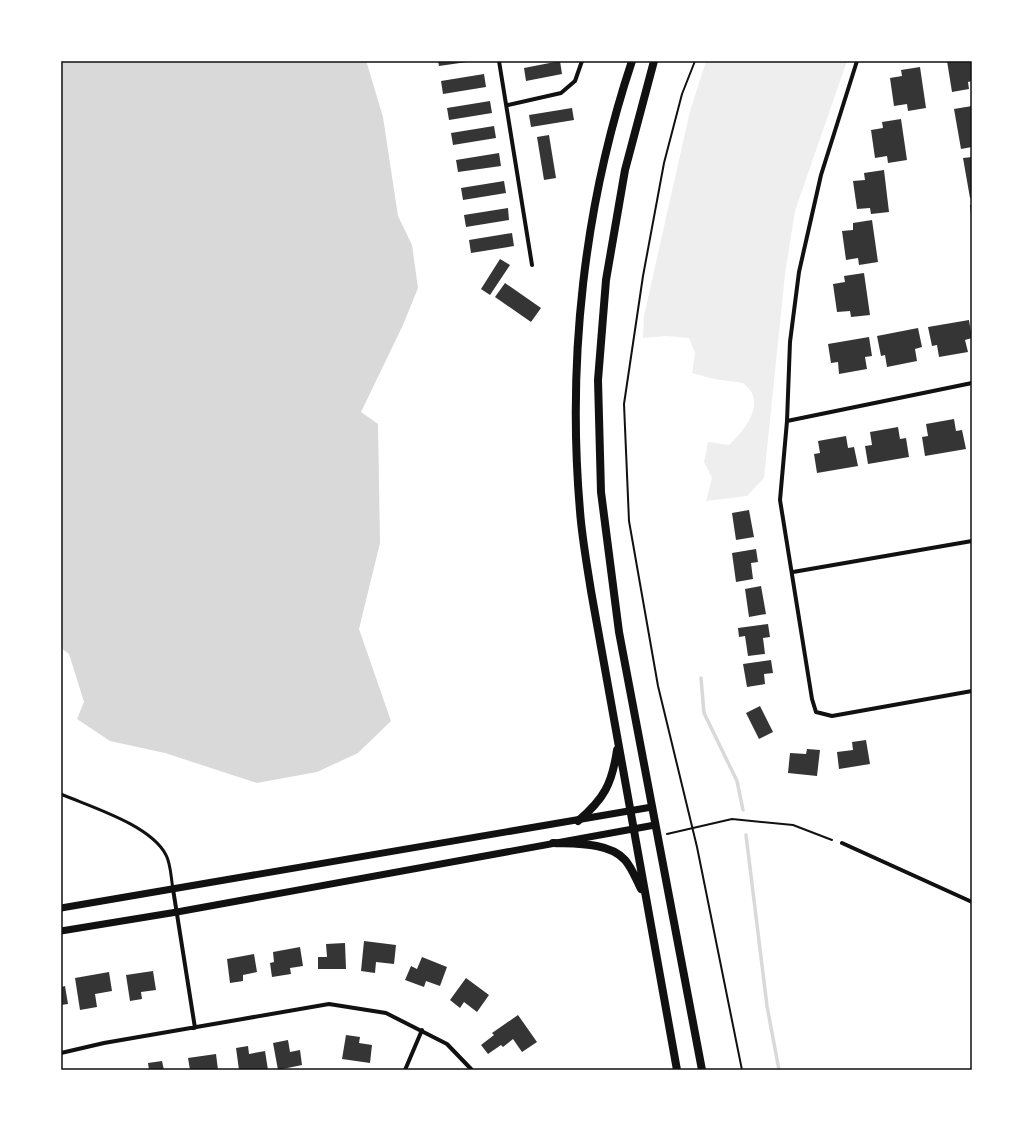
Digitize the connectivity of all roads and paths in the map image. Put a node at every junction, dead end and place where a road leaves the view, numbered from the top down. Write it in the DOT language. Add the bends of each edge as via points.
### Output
graph roads {
  1 [pos="499,61"];
  2 [pos="582,61"];
  3 [pos="632,61"];
  4 [pos="654,61"];
  5 [pos="696,61"];
  6 [pos="857,61"];
  7 [pos="508,105"];
  8 [pos="532,265"];
  9 [pos="972,384"];
  10 [pos="787,421"];
  11 [pos="972,541"];
  12 [pos="793,572"];
  13 [pos="972,691"];
  14 [pos="618,744"];
  15 [pos="61,794"];
  16 [pos="652,807"];
  17 [pos="630,811"];
  18 [pos="578,821"];
  19 [pos="655,825"];
  20 [pos="633,829"];
  21 [pos="692,829"];
  22 [pos="657,836"];
  23 [pos="832,840"];
  24 [pos="554,843"];
  25 [pos="842,844"];
  26 [pos="173,889"];
  27 [pos="646,897"];
  28 [pos="972,902"];
  29 [pos="61,908"];
  30 [pos="177,912"];
  31 [pos="61,931"];
  32 [pos="195,1028"];
  33 [pos="422,1030"];
  34 [pos="61,1054"];
  35 [pos="405,1070"];
  36 [pos="472,1070"];
  37 [pos="677,1070"];
  38 [pos="702,1070"];
  39 [pos="742,1070"];
  1 -- 7 [label="street"];
  2 -- 7 [label="street" via="575,81 561,93"];
  3 -- 14 [label="main road" via="604,159 592,219 578,348 576,430 581,518"];
  4 -- 16 [label="main road" via="625,170 606,280 598,380 601,492 619,632"];
  5 -- 21 [label="path" via="682,94 664,163 643,276 624,404 629,521 658,686"];
  6 -- 10 [label="street" via="821,175 799,272 790,342"];
  7 -- 8 [label="street"];
  9 -- 10 [label="street"];
  10 -- 12 [label="street" via="780,500"];
  11 -- 12 [label="street"];
  12 -- 13 [label="street" via="816,712 832,716"];
  14 -- 17 [label="main road"];
  14 -- 18 [label="main road" via="614,772 604,792 592,809"];
  15 -- 26 [label="lane" via="123,820 158,842 167,856"];
  16 -- 17 [label="street"];
  16 -- 19 [label="main road"];
  17 -- 18 [label="street"];
  17 -- 20 [label="main road"];
  18 -- 26 [label="street"];
  19 -- 20 [label="street"];
  19 -- 22 [label="main road"];
  20 -- 24 [label="street"];
  20 -- 27 [label="main road"];
  21 -- 22 [label="path"];
  21 -- 23 [label="path" via="732,819 764,821 793,825"];
  21 -- 39 [label="path"];
  22 -- 38 [label="main road"];
  24 -- 27 [label="main road" via="611,850 624,858"];
  24 -- 30 [label="street"];
  25 -- 28 [label="street"];
  26 -- 29 [label="street"];
  26 -- 30 [label="street"];
  27 -- 37 [label="main road"];
  30 -- 31 [label="street"];
  30 -- 32 [label="street"];
  32 -- 33 [label="street" via="329,1004 386,1013"];
  32 -- 34 [label="street" via="104,1042"];
  33 -- 35 [label="street"];
  33 -- 36 [label="street" via="447,1044"];
}
